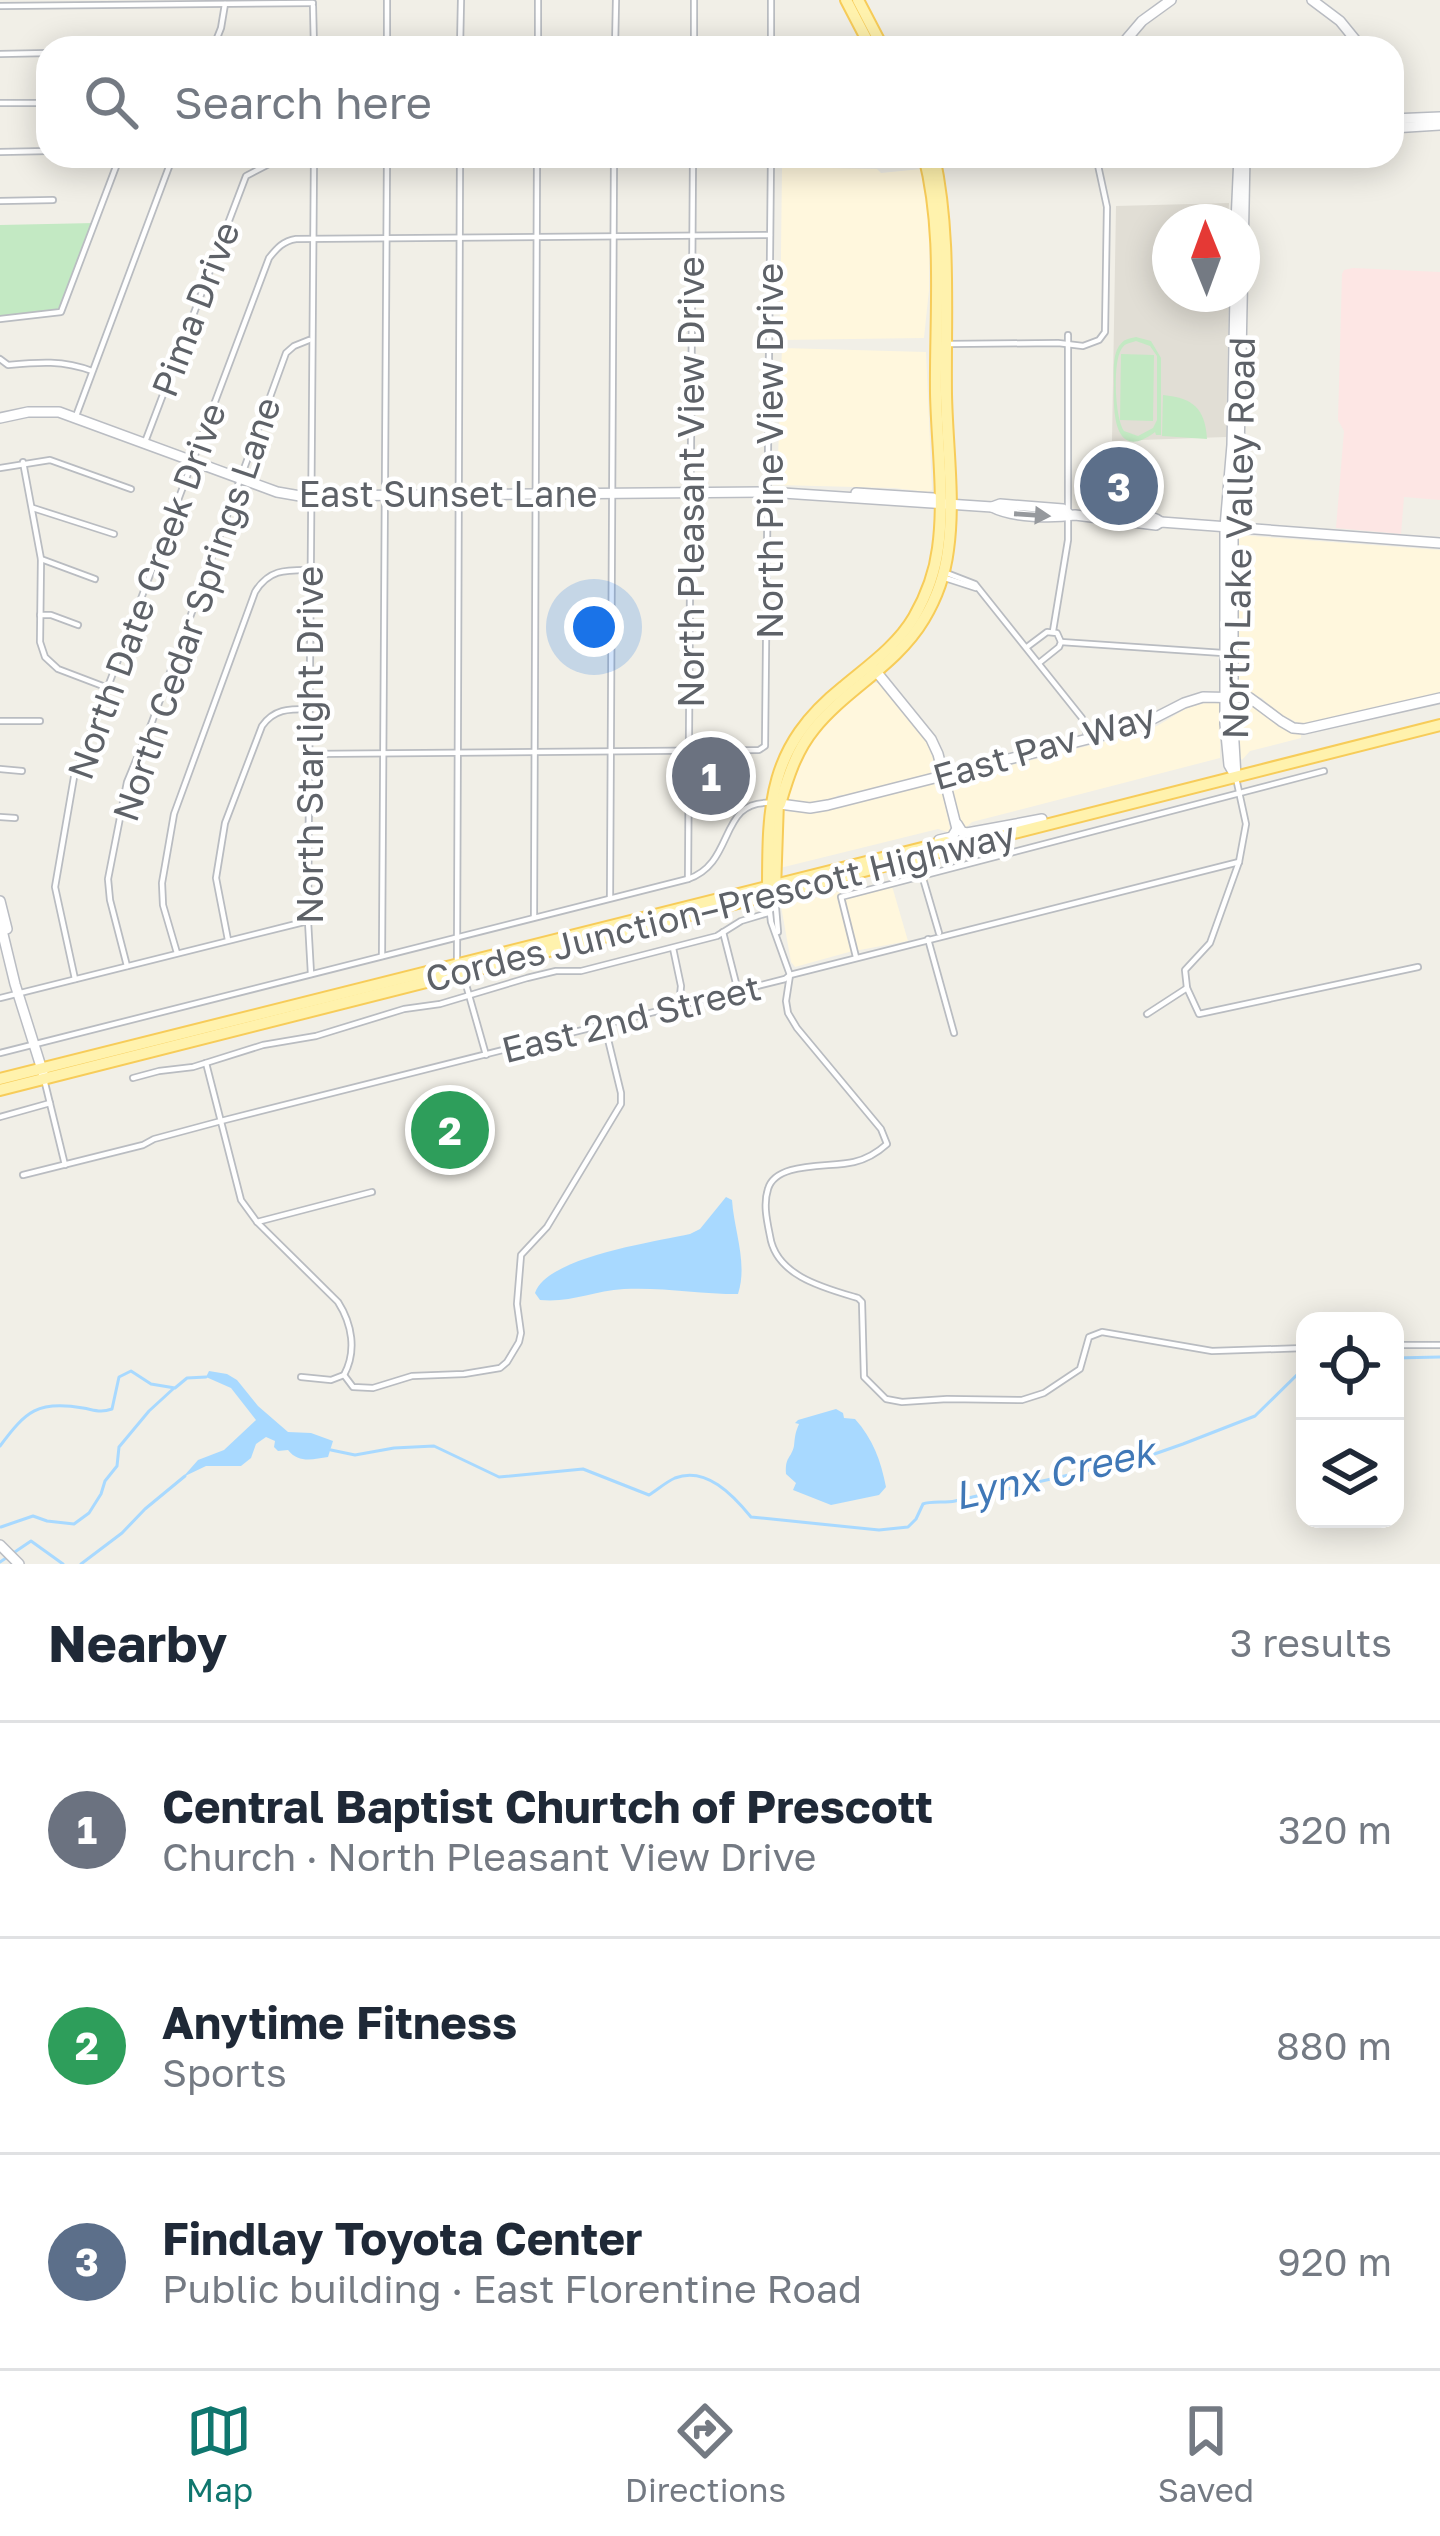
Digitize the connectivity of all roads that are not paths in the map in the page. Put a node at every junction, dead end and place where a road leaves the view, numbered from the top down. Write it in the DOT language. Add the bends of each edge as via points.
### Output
graph roads {
  1 [pos="387,0"];
  2 [pos="460,0"];
  3 [pos="538,0"];
  4 [pos="616,0"];
  5 [pos="694,0"];
  6 [pos="771,0"];
  7 [pos="846,0"];
  8 [pos="858,0"];
  9 [pos="1312,0"];
  10 [pos="1166,1"];
  11 [pos="314,2"];
  12 [pos="225,4"];
  13 [pos="0,6"];
  14 [pos="217,36"];
  15 [pos="314,36"];
  16 [pos="387,36"];
  17 [pos="460,36"];
  18 [pos="538,36"];
  19 [pos="615,36"];
  20 [pos="694,36"];
  21 [pos="771,36"];
  22 [pos="865,36"];
  23 [pos="877,36"];
  24 [pos="1129,36"];
  25 [pos="1352,36"];
  26 [pos="36,53"];
  27 [pos="0,54"];
  28 [pos="0,103"];
  29 [pos="36,103"];
  30 [pos="1440,121"];
  31 [pos="1404,123"];
  32 [pos="36,151"];
  33 [pos="0,152"];
  34 [pos="116,168"];
  35 [pos="168,168"];
  36 [pos="257,168"];
  37 [pos="314,168"];
  38 [pos="387,168"];
  39 [pos="460,168"];
  40 [pos="537,168"];
  41 [pos="614,168"];
  42 [pos="693,168"];
  43 [pos="771,168"];
  44 [pos="931,168"];
  45 [pos="1099,168"];
  46 [pos="1241,168"];
  47 [pos="1242,168"];
  48 [pos="53,200"];
  49 [pos="0,201"];
  50 [pos="1238,204"];
  51 [pos="770,235"];
  52 [pos="614,236"];
  53 [pos="692,236"];
  54 [pos="459,237"];
  55 [pos="537,237"];
  56 [pos="313,238"];
  57 [pos="386,238"];
  58 [pos="1235,312"];
  59 [pos="0,319"];
  60 [pos="1068,335"];
  61 [pos="312,340"];
  62 [pos="941,344"];
  63 [pos="1068,346"];
  64 [pos="0,359"];
  65 [pos="92,370"];
  66 [pos="76,416"];
  67 [pos="0,418"];
  68 [pos="145,442"];
  69 [pos="194,460"];
  70 [pos="23,462"];
  71 [pos="0,469"];
  72 [pos="242,478"];
  73 [pos="130,489"];
  74 [pos="690,492"];
  75 [pos="768,492"];
  76 [pos="613,493"];
  77 [pos="458,494"];
  78 [pos="535,494"];
  79 [pos="385,495"];
  80 [pos="311,496"];
  81 [pos="944,503"];
  82 [pos="33,508"];
  83 [pos="1069,514"];
  84 [pos="1229,527"];
  85 [pos="114,534"];
  86 [pos="1440,544"];
  87 [pos="41,560"];
  88 [pos="310,570"];
  89 [pos="943,575"];
  90 [pos="95,579"];
  91 [pos="40,615"];
  92 [pos="78,625"];
  93 [pos="1053,631"];
  94 [pos="1061,642"];
  95 [pos="1027,647"];
  96 [pos="1225,653"];
  97 [pos="1040,663"];
  98 [pos="874,668"];
  99 [pos="108,688"];
  100 [pos="1229,696"];
  101 [pos="1440,698"];
  102 [pos="310,709"];
  103 [pos="40,721"];
  104 [pos="0,722"];
  105 [pos="1440,722"];
  106 [pos="1088,740"];
  107 [pos="689,750"];
  108 [pos="533,752"];
  109 [pos="611,752"];
  110 [pos="456,753"];
  111 [pos="310,754"];
  112 [pos="382,754"];
  113 [pos="0,770"];
  114 [pos="22,771"];
  115 [pos="1324,771"];
  116 [pos="1235,772"];
  117 [pos="944,776"];
  118 [pos="1240,794"];
  119 [pos="775,803"];
  120 [pos="0,818"];
  121 [pos="14,818"];
  122 [pos="1042,819"];
  123 [pos="956,822"];
  124 [pos="911,850"];
  125 [pos="1239,862"];
  126 [pos="850,874"];
  127 [pos="922,875"];
  128 [pos="688,879"];
  129 [pos="771,889"];
  130 [pos="610,898"];
  131 [pos="0,901"];
  132 [pos="769,913"];
  133 [pos="534,917"];
  134 [pos="308,921"];
  135 [pos="0,922"];
  136 [pos="723,932"];
  137 [pos="939,936"];
  138 [pos="778,938"];
  139 [pos="928,939"];
  140 [pos="228,940"];
  141 [pos="457,941"];
  142 [pos="673,947"];
  143 [pos="177,953"];
  144 [pos="382,956"];
  145 [pos="856,957"];
  146 [pos="127,966"];
  147 [pos="464,967"];
  148 [pos="1418,967"];
  149 [pos="311,974"];
  150 [pos="790,975"];
  151 [pos="75,979"];
  152 [pos="1187,988"];
  153 [pos="738,991"];
  154 [pos="20,993"];
  155 [pos="470,994"];
  156 [pos="0,998"];
  157 [pos="679,1006"];
  158 [pos="1147,1015"];
  159 [pos="604,1025"];
  160 [pos="954,1033"];
  161 [pos="34,1044"];
  162 [pos="0,1053"];
  163 [pos="486,1055"];
  164 [pos="206,1063"];
  165 [pos="43,1073"];
  166 [pos="0,1078"];
  167 [pos="133,1078"];
  168 [pos="0,1090"];
  169 [pos="50,1103"];
  170 [pos="0,1117"];
  171 [pos="221,1121"];
  172 [pos="65,1165"];
  173 [pos="23,1175"];
  174 [pos="373,1192"];
  175 [pos="257,1222"];
  176 [pos="1404,1345"];
  177 [pos="1440,1345"];
  178 [pos="1296,1348"];
  179 [pos="344,1376"];
  180 [pos="301,1377"];
  181 [pos="0,1548"];
  182 [pos="16,1564"];
  1 -- 16 [label="street"];
  2 -- 17 [label="street"];
  3 -- 18 [label="street"];
  4 -- 19 [label="street"];
  5 -- 20 [label="street"];
  6 -- 21 [label="street"];
  7 -- 22 [label="main road"];
  8 -- 23 [label="main road"];
  9 -- 25 [label="street"];
  10 -- 24 [label="street"];
  11 -- 12 [label="street"];
  11 -- 15 [label="street"];
  12 -- 13 [label="street"];
  12 -- 14 [label="street"];
  26 -- 27 [label="street"];
  28 -- 29 [label="street"];
  30 -- 31 [label="street"];
  32 -- 33 [label="street"];
  34 -- 59 [label="street" via="62,312"];
  35 -- 65 [label="street"];
  36 -- 68 [label="street, Pima Drive" via="246,176"];
  37 -- 56 [label="street, North Starlight Drive"];
  38 -- 57 [label="street"];
  39 -- 54 [label="street"];
  40 -- 55 [label="street"];
  41 -- 52 [label="street"];
  42 -- 53 [label="street, North Pleasant View Drive"];
  43 -- 51 [label="street, North Pine View Drive"];
  44 -- 62 [label="main road"];
  45 -- 63 [label="street" via="1108,207 1105,332 1092,344"];
  46 -- 50 [label="street, North Lake Valley Road"];
  47 -- 84 [label="street, North Lake Valley Road" via="1240,439"];
  48 -- 49 [label="street"];
  51 -- 53 [label="street"];
  51 -- 75 [label="street, North Pine View Drive"];
  52 -- 53 [label="street"];
  52 -- 55 [label="street"];
  52 -- 76 [label="street"];
  53 -- 74 [label="street, North Pleasant View Drive"];
  54 -- 55 [label="street"];
  54 -- 57 [label="street"];
  54 -- 77 [label="street"];
  55 -- 78 [label="street"];
  56 -- 57 [label="street"];
  56 -- 61 [label="street, North Starlight Drive"];
  56 -- 69 [label="street, North Date Creek Drive" via="287,241 269,258"];
  57 -- 79 [label="street"];
  58 -- 84 [label="street, North Lake Valley Road"];
  60 -- 63 [label="street"];
  61 -- 72 [label="street, North Cedar Springs Lane" via="286,353"];
  61 -- 80 [label="street, North Starlight Drive"];
  62 -- 63 [label="street"];
  62 -- 81 [label="main road"];
  63 -- 83 [label="street"];
  64 -- 65 [label="street"];
  65 -- 66 [label="street"];
  66 -- 67 [label="street, East Sunset Lane" via="45,410"];
  66 -- 68 [label="street, East Sunset Lane"];
  68 -- 69 [label="street, East Sunset Lane"];
  69 -- 72 [label="street, East Sunset Lane"];
  69 -- 99 [label="street, North Date Creek Drive"];
  70 -- 71 [label="street"];
  70 -- 73 [label="street" via="50,460"];
  70 -- 82 [label="street"];
  72 -- 80 [label="street, East Sunset Lane"];
  72 -- 146 [label="street, North Cedar Springs Lane" via="127,782 108,879"];
  74 -- 75 [label="street, East Sunset Lane"];
  74 -- 76 [label="street, East Sunset Lane"];
  74 -- 107 [label="street, North Pleasant View Drive"];
  75 -- 81 [label="street, East Sunset Lane"];
  75 -- 107 [label="street, North Pine View Drive" via="765,746"];
  76 -- 78 [label="street, East Sunset Lane"];
  76 -- 109 [label="street"];
  77 -- 78 [label="street, East Sunset Lane"];
  77 -- 79 [label="street, East Sunset Lane"];
  77 -- 110 [label="street"];
  78 -- 108 [label="street"];
  79 -- 80 [label="street, East Sunset Lane"];
  79 -- 112 [label="street"];
  80 -- 88 [label="street, North Starlight Drive"];
  81 -- 83 [label="street, East Sunset Lane"];
  81 -- 89 [label="main road"];
  81 -- 98 [label="main road" via="930,582"];
  82 -- 85 [label="street"];
  82 -- 87 [label="street"];
  83 -- 84 [label="street, East Sunset Lane"];
  83 -- 93 [label="street"];
  84 -- 86 [label="street, East Sunset Lane"];
  84 -- 96 [label="street, North Lake Valley Road"];
  84 -- 100 [label="street, North Lake Valley Road"];
  87 -- 90 [label="street"];
  87 -- 91 [label="street"];
  88 -- 102 [label="street, North Starlight Drive"];
  88 -- 143 [label="street" via="268,575 256,592 181,793 162,884"];
  89 -- 95 [label="street" via="976,588"];
  89 -- 98 [label="main road" via="905,646"];
  91 -- 92 [label="street"];
  91 -- 99 [label="street" via="45,657"];
  93 -- 94 [label="street"];
  93 -- 95 [label="street"];
  94 -- 96 [label="street"];
  94 -- 97 [label="street"];
  95 -- 97 [label="street"];
  96 -- 100 [label="street, North Lake Valley Road"];
  97 -- 106 [label="street" via="1082,718"];
  98 -- 117 [label="street" via="931,740"];
  98 -- 119 [label="main road" via="811,732"];
  98 -- 119 [label="main road" via="812,715 789,749"];
  99 -- 151 [label="street, North Date Creek Drive" via="74,777 56,871"];
  100 -- 101 [label="street" via="1257,700 1304,729"];
  100 -- 106 [label="street, East Pav Way" via="1192,700"];
  100 -- 116 [label="street, North Lake Valley Road" via="1226,748"];
  102 -- 111 [label="street, North Starlight Drive"];
  102 -- 140 [label="street" via="267,718 230,808 216,878"];
  103 -- 104 [label="street"];
  105 -- 116 [label="main road, Cordes Junction–Prescott Highway"];
  106 -- 117 [label="street, East Pav Way"];
  107 -- 109 [label="street"];
  107 -- 128 [label="street, North Pleasant View Drive"];
  108 -- 109 [label="street"];
  108 -- 110 [label="street"];
  108 -- 133 [label="street"];
  109 -- 130 [label="street"];
  110 -- 112 [label="street"];
  110 -- 141 [label="street"];
  111 -- 112 [label="street"];
  111 -- 134 [label="street, North Starlight Drive"];
  112 -- 144 [label="street"];
  113 -- 114 [label="street"];
  115 -- 118 [label="street"];
  116 -- 118 [label="street, North Lake Valley Road"];
  116 -- 122 [label="main road, Cordes Junction–Prescott Highway"];
  116 -- 126 [label="main road, Cordes Junction–Prescott Highway"];
  117 -- 119 [label="street, East Pav Way" via="828,806"];
  117 -- 123 [label="street"];
  118 -- 125 [label="street, North Lake Valley Road" via="1246,824"];
  118 -- 127 [label="street"];
  119 -- 128 [label="street" via="739,813 716,860"];
  119 -- 129 [label="main road"];
  119 -- 129 [label="main road" via="767,822"];
  120 -- 121 [label="street"];
  122 -- 123 [label="street" via="967,833"];
  122 -- 124 [label="main road, Cordes Junction–Prescott Highway"];
  123 -- 124 [label="street" via="952,837"];
  124 -- 129 [label="main road, Cordes Junction–Prescott Highway"];
  125 -- 137 [label="street, East 2nd Street"];
  125 -- 152 [label="street, North Lake Valley Road" via="1210,943 1185,970"];
  126 -- 127 [label="main road" via="911,861"];
  126 -- 129 [label="main road, Cordes Junction–Prescott Highway"];
  127 -- 137 [label="street"];
  127 -- 145 [label="street" via="841,897"];
  128 -- 130 [label="street"];
  129 -- 132 [label="street"];
  129 -- 138 [label="street"];
  129 -- 147 [label="main road, Cordes Junction–Prescott Highway"];
  130 -- 133 [label="street"];
  131 -- 154 [label="street"];
  132 -- 136 [label="street"];
  132 -- 138 [label="street"];
  133 -- 141 [label="street"];
  134 -- 140 [label="street"];
  134 -- 149 [label="street, North Starlight Drive"];
  135 -- 154 [label="street"];
  136 -- 142 [label="street"];
  136 -- 153 [label="street"];
  137 -- 139 [label="street, East 2nd Street"];
  138 -- 150 [label="street"];
  139 -- 145 [label="street, East 2nd Street"];
  139 -- 160 [label="street"];
  140 -- 143 [label="street"];
  141 -- 144 [label="street"];
  141 -- 147 [label="street"];
  142 -- 155 [label="street"];
  142 -- 157 [label="street"];
  143 -- 146 [label="street"];
  144 -- 149 [label="street"];
  145 -- 150 [label="street, East 2nd Street"];
  146 -- 151 [label="street"];
  147 -- 155 [label="street"];
  147 -- 155 [label="street"];
  147 -- 165 [label="main road, Cordes Junction–Prescott Highway"];
  148 -- 152 [label="street" via="1199,1014"];
  149 -- 161 [label="street"];
  150 -- 153 [label="street, East 2nd Street"];
  150 -- 178 [label="street" via="788,1013 887,1144 860,1161 784,1170 772,1180 765,1206 771,1245 810,1283 862,1303 864,1377 886,1399 1022,1400 1072,1376 1089,1337 1102,1332 1212,1351"];
  151 -- 154 [label="street"];
  152 -- 158 [label="street"];
  153 -- 157 [label="street, East 2nd Street"];
  154 -- 156 [label="street"];
  154 -- 161 [label="street"];
  155 -- 163 [label="street"];
  155 -- 164 [label="street"];
  157 -- 159 [label="street, East 2nd Street"];
  159 -- 163 [label="street, East 2nd Street"];
  159 -- 179 [label="street" via="621,1103 547,1227 521,1255 520,1333 507,1362 364,1389"];
  161 -- 162 [label="street"];
  161 -- 165 [label="street"];
  163 -- 171 [label="street, East 2nd Street"];
  164 -- 167 [label="street"];
  164 -- 171 [label="street"];
  165 -- 166 [label="main road, Cordes Junction–Prescott Highway"];
  165 -- 168 [label="main road, Cordes Junction–Prescott Highway"];
  165 -- 169 [label="street"];
  169 -- 170 [label="street"];
  169 -- 172 [label="street"];
  171 -- 172 [label="street, East 2nd Street"];
  171 -- 175 [label="street" via="241,1200"];
  172 -- 173 [label="street, East 2nd Street"];
  174 -- 175 [label="street"];
  175 -- 179 [label="street" via="338,1301 352,1356"];
  176 -- 177 [label="street"];
  179 -- 180 [label="street"];
  181 -- 182 [label="street"];
}
